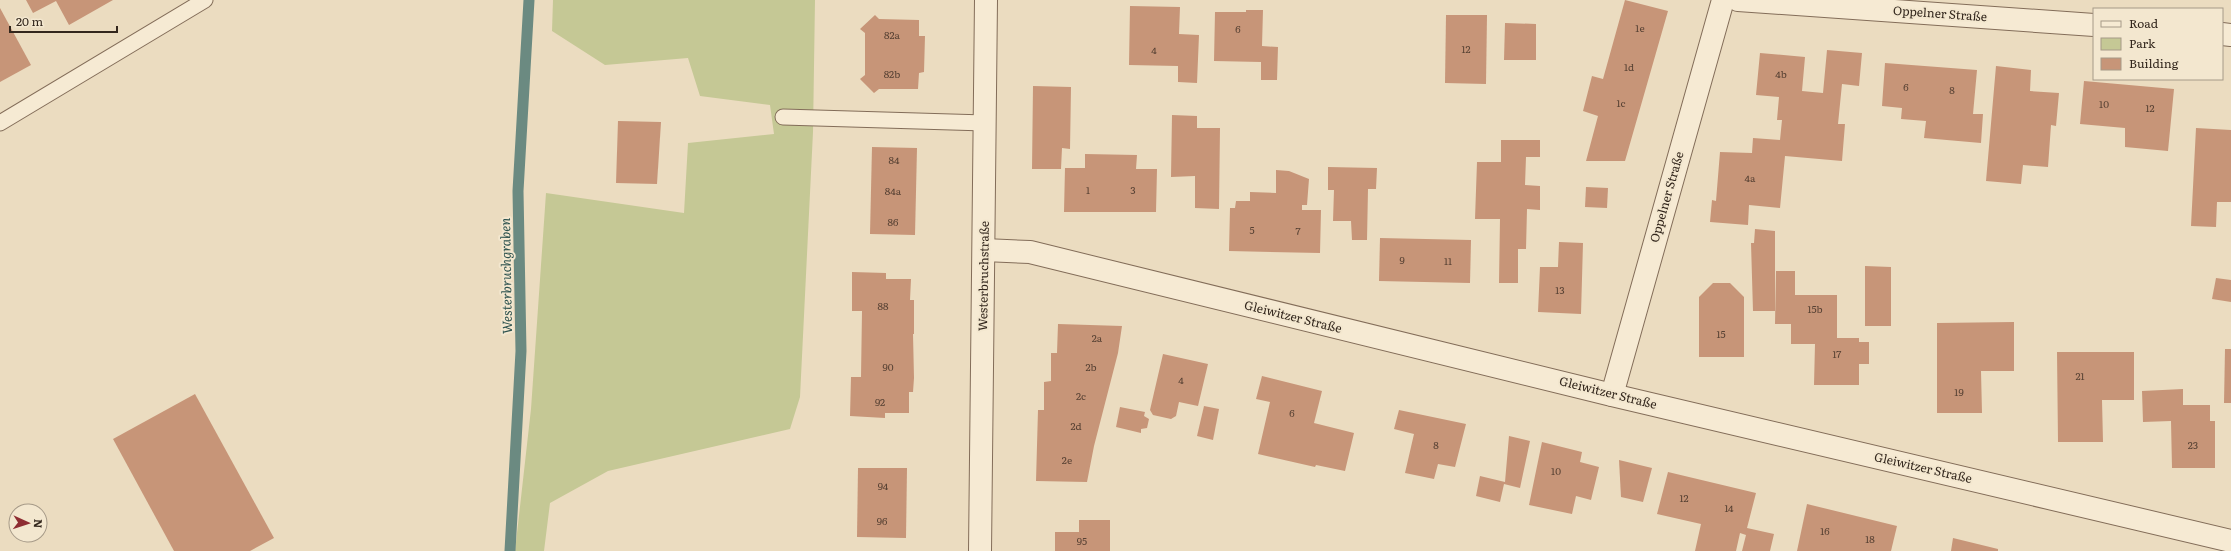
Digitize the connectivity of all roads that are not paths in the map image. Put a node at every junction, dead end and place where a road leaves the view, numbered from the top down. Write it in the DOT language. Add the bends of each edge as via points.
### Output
graph roads {
  1 [pos="205,0"];
  2 [pos="986,0"];
  3 [pos="1723,0"];
  4 [pos="1738,0"];
  5 [pos="2093,25"];
  6 [pos="784,117"];
  7 [pos="0,123"];
  8 [pos="985,124"];
  9 [pos="984,250"];
  10 [pos="1612,395"];
  11 [pos="2231,541"];
  12 [pos="980,551"];
  1 -- 7 [label="lane"];
  2 -- 8 [label="street, Westerbruchstraße"];
  3 -- 10 [label="street, Oppelner Straße"];
  4 -- 5 [label="street, Oppelner Straße"];
  6 -- 8 [label="lane"];
  8 -- 9 [label="street, Westerbruchstraße"];
  9 -- 10 [label="street, Gleiwitzer Straße" via="1030,252"];
  9 -- 12 [label="street, Westerbruchstraße"];
  10 -- 11 [label="street, Gleiwitzer Straße"];
}
